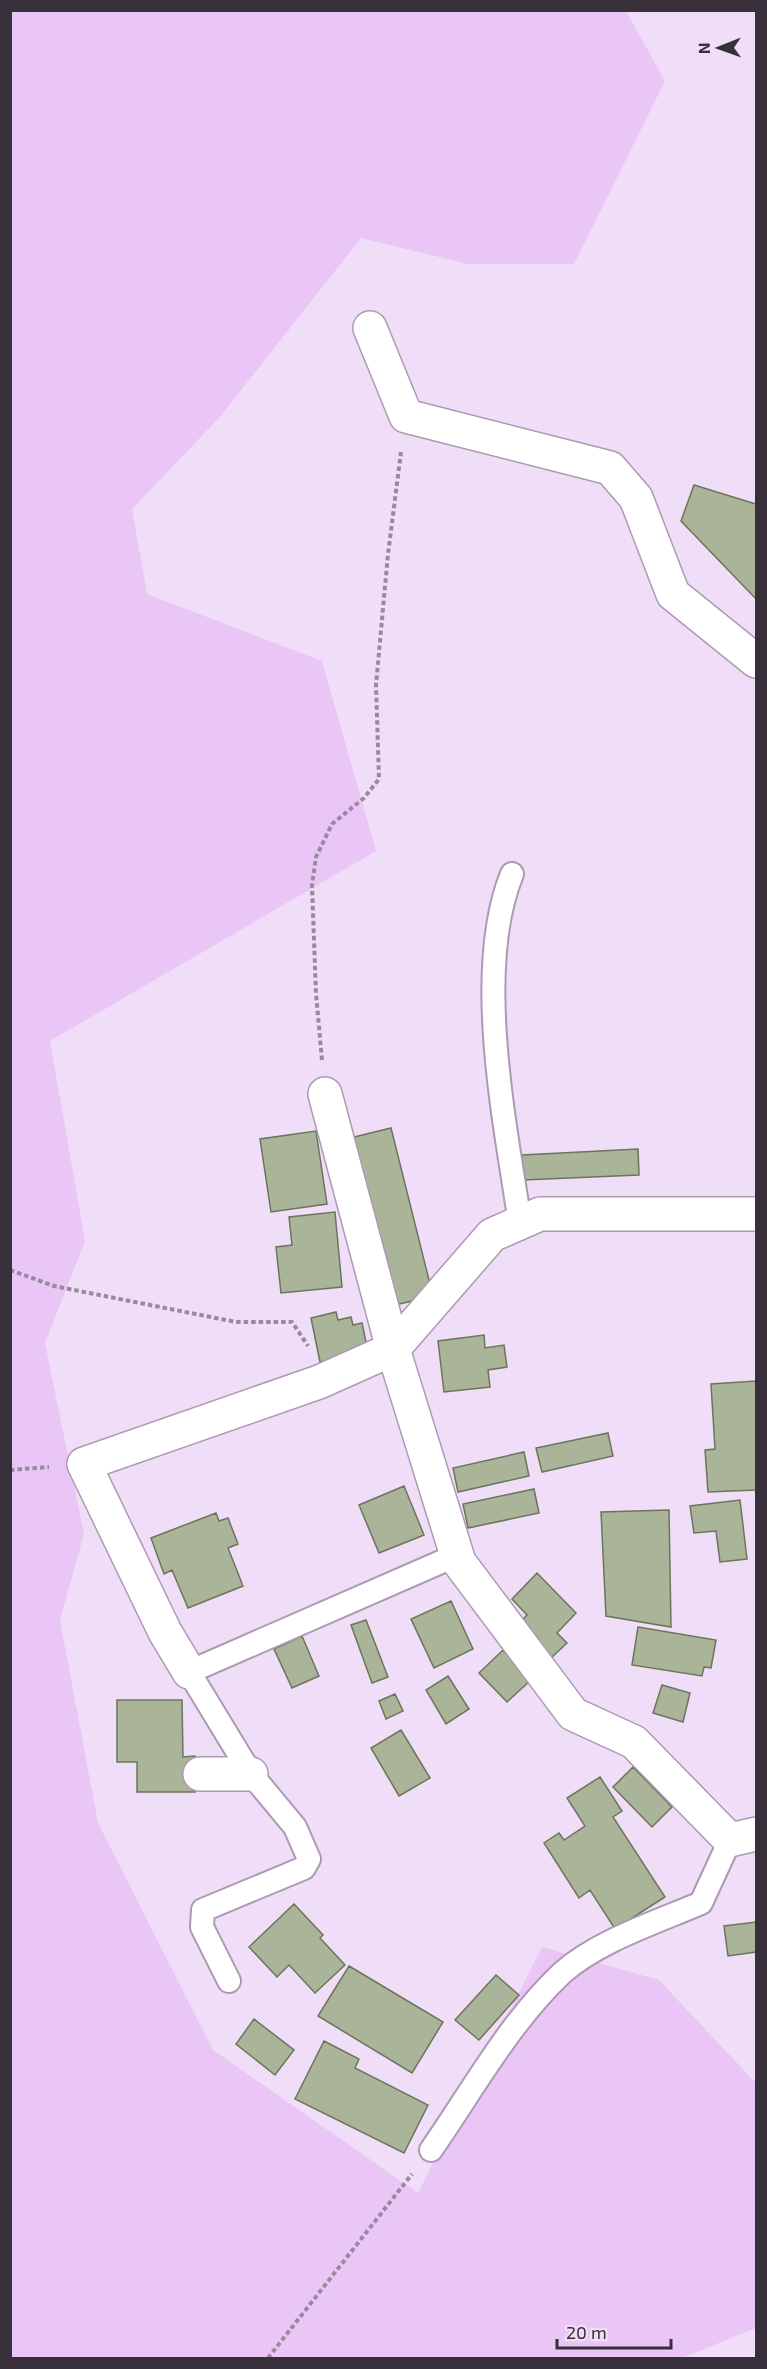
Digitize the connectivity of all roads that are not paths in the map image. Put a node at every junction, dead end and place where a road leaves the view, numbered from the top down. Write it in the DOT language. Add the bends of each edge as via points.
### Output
graph roads {
  1 [pos="370,328"];
  2 [pos="756,661"];
  3 [pos="512,874"];
  4 [pos="325,1094"];
  5 [pos="756,1214"];
  6 [pos="520,1223"];
  7 [pos="393,1349"];
  8 [pos="457,1555"];
  9 [pos="189,1672"];
  10 [pos="200,1774"];
  11 [pos="251,1774"];
  12 [pos="743,1837"];
  13 [pos="229,1981"];
  14 [pos="431,2150"];
  1 -- 2 [label="street" via="406,416 609,468 636,498 673,594"];
  3 -- 6 [label="lane" via="505,892 493,967 498,1083"];
  4 -- 7 [label="street"];
  5 -- 6 [label="street" via="540,1214"];
  6 -- 7 [label="street" via="492,1235"];
  7 -- 8 [label="street"];
  7 -- 9 [label="street" via="319,1382 84,1464 165,1632"];
  8 -- 9 [label="lane"];
  8 -- 12 [label="street" via="573,1714 634,1742"];
  9 -- 11 [label="lane"];
  10 -- 11 [label="street"];
  11 -- 13 [label="lane" via="295,1827 309,1859 304,1868 203,1910 202,1927"];
  12 -- 14 [label="lane" via="701,1903 610,1942 563,1972 519,2021"];
}
